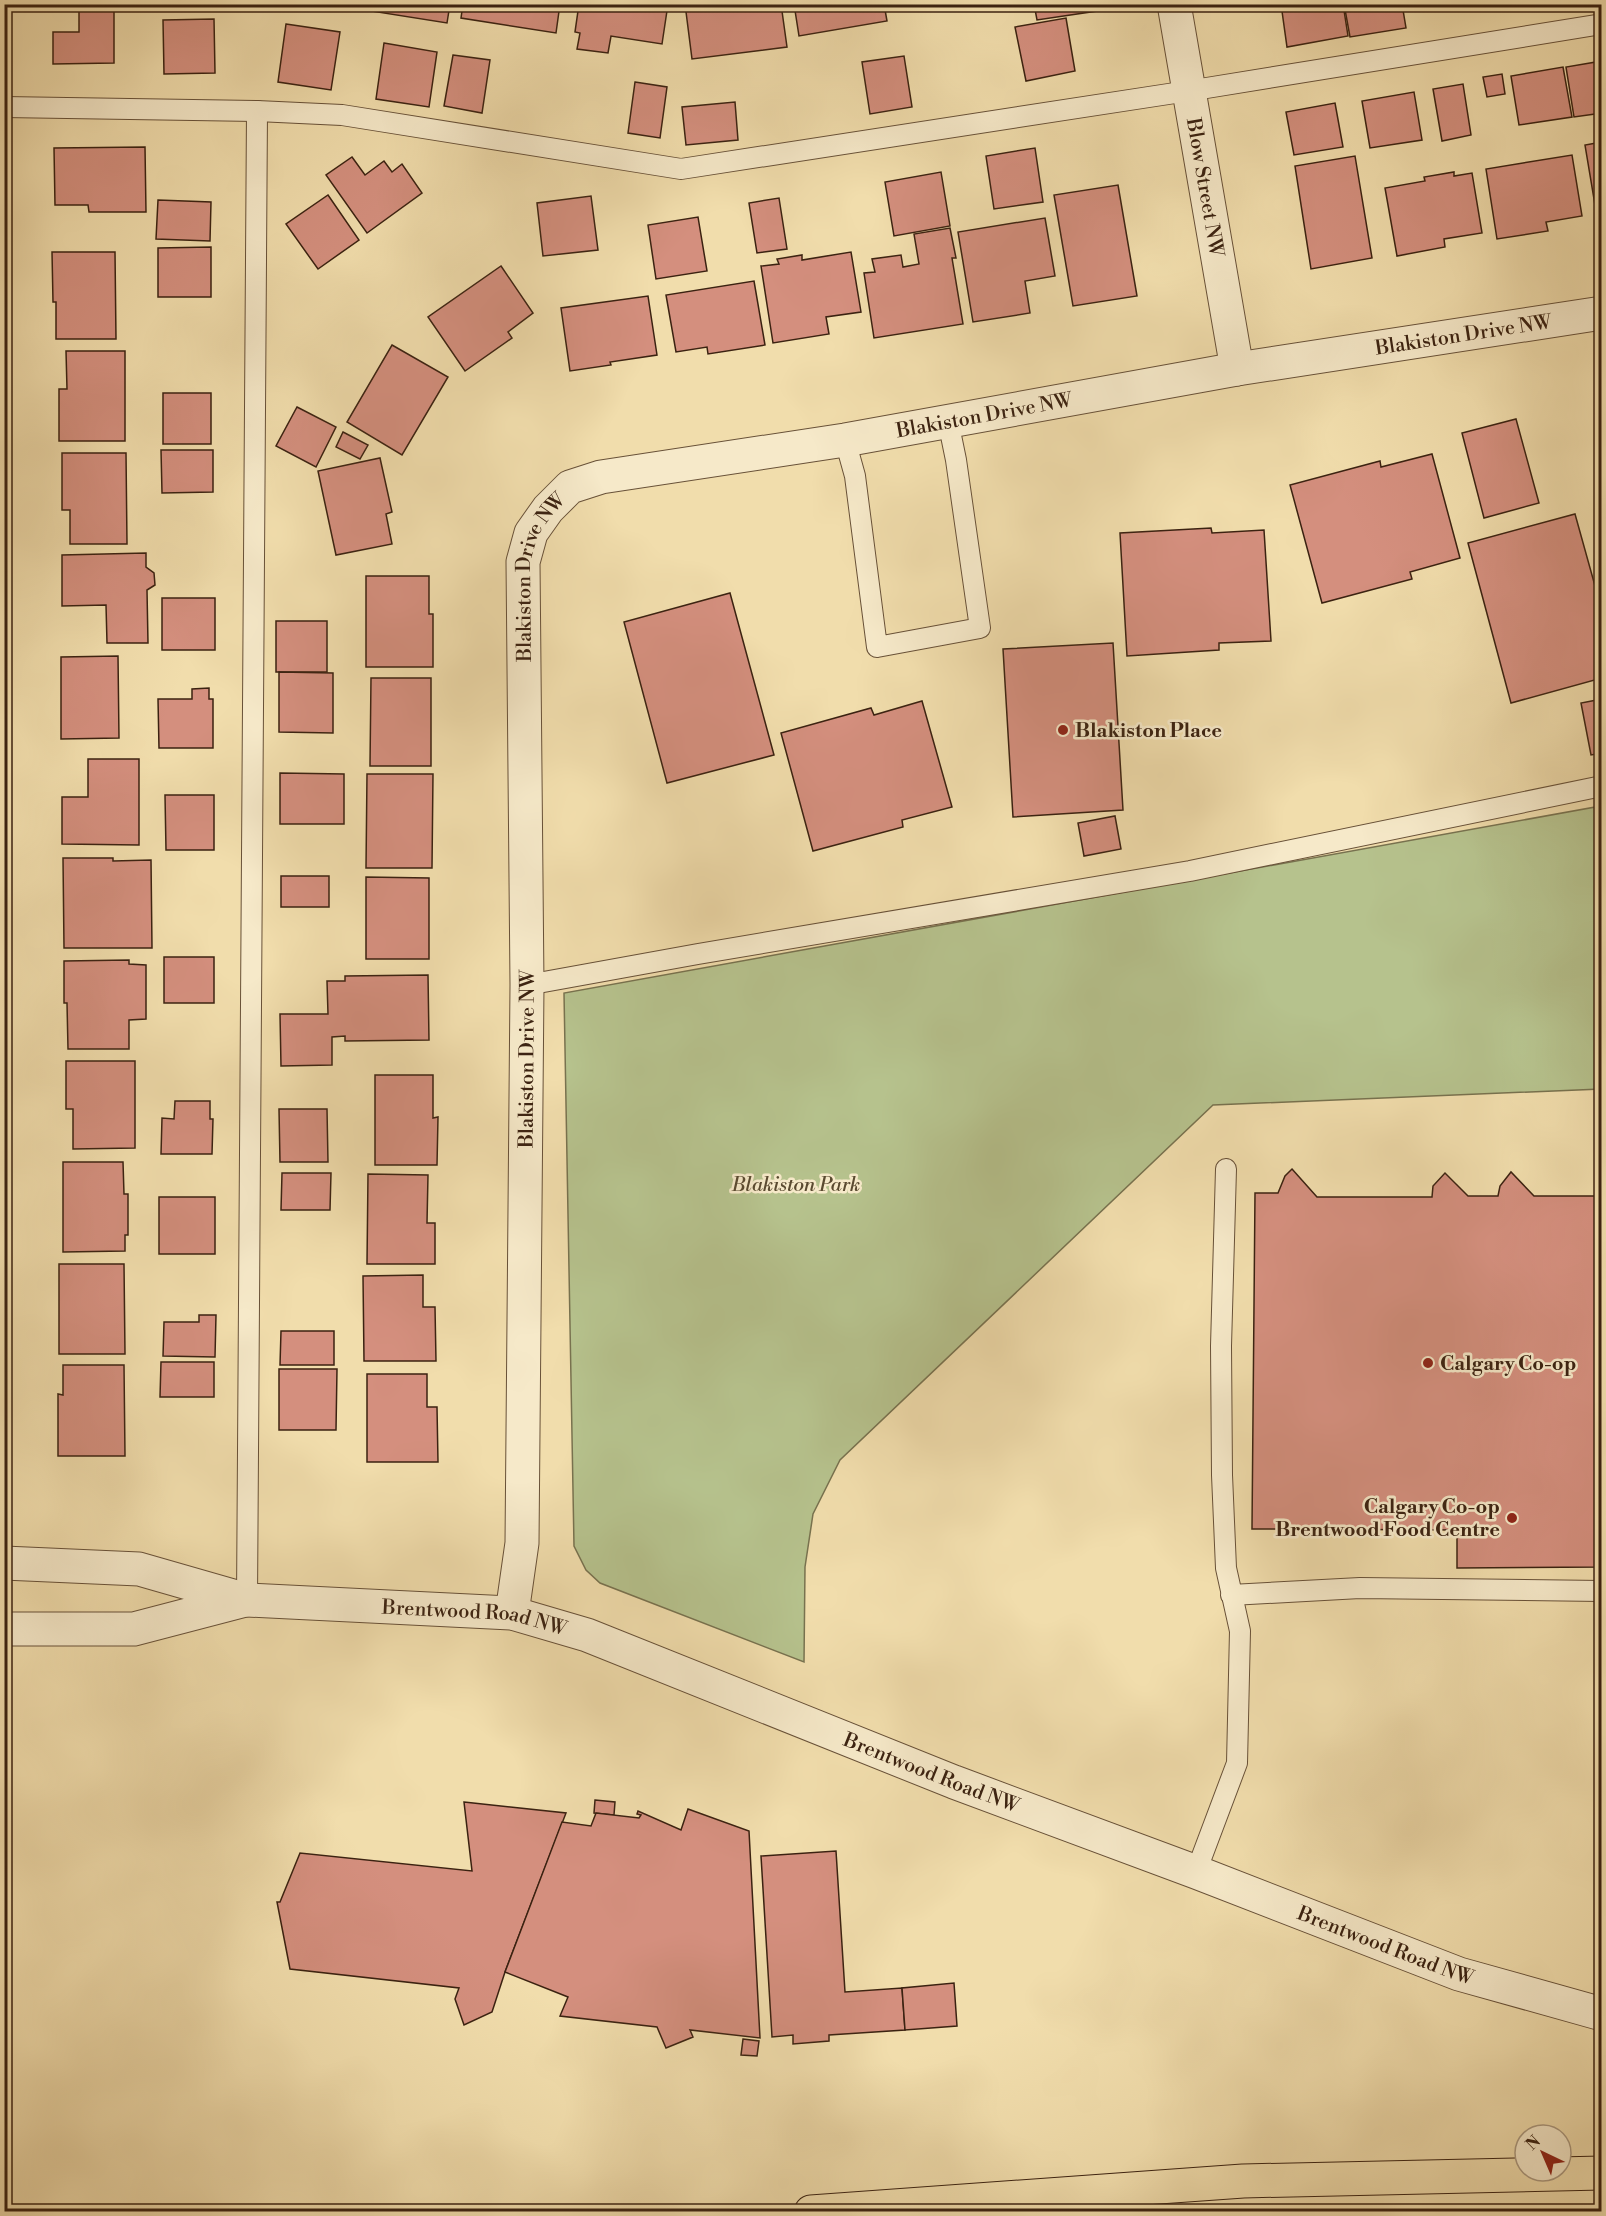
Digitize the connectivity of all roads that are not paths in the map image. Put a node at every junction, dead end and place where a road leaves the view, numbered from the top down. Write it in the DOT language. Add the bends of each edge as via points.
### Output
graph roads {
  1 [pos="1174,4"];
  2 [pos="1602,24"];
  3 [pos="1188,91"];
  4 [pos="4,107"];
  5 [pos="257,111"];
  6 [pos="1602,314"];
  7 [pos="1237,369"];
  8 [pos="948,421"];
  9 [pos="845,440"];
  10 [pos="1602,786"];
  11 [pos="527,985"];
  12 [pos="1226,1169"];
  13 [pos="4,1563"];
  14 [pos="1602,1591"];
  15 [pos="1231,1595"];
  16 [pos="247,1600"];
  17 [pos="512,1613"];
  18 [pos="4,1629"];
  19 [pos="1196,1872"];
  20 [pos="1602,2014"];
  21 [pos="1602,2173"];
  22 [pos="811,2211"];
  1 -- 3 [label="street, Blow Street NW"];
  2 -- 3 [label="lane"];
  3 -- 5 [label="lane" via="681,169 342,114"];
  3 -- 7 [label="street, Blow Street NW"];
  4 -- 5 [label="lane"];
  5 -- 16 [label="lane"];
  6 -- 7 [label="street, Blakiston Drive NW"];
  7 -- 8 [label="street, Blakiston Drive NW"];
  8 -- 9 [label="street, Blakiston Drive NW"];
  8 -- 9 [label="lane" via="980,628 877,646 855,476"];
  9 -- 11 [label="street, Blakiston Drive NW" via="601,477 570,487 531,533 523,562"];
  10 -- 11 [label="lane" via="1190,871"];
  11 -- 17 [label="street, Blakiston Drive NW" via="522,1543"];
  12 -- 15 [label="lane" via="1222,1475"];
  13 -- 16 [label="street, Brentwood Road NW" via="140,1569"];
  14 -- 15 [label="lane" via="1360,1588"];
  15 -- 19 [label="lane" via="1240,1631 1237,1762"];
  16 -- 17 [label="street, Brentwood Road NW"];
  16 -- 18 [label="street, Brentwood Road NW" via="134,1629"];
  17 -- 19 [label="street, Brentwood Road NW" via="588,1635 954,1782"];
  19 -- 20 [label="street, Brentwood Road NW" via="1459,1974"];
  21 -- 22 [label="highway" via="1243,2181"];
}
